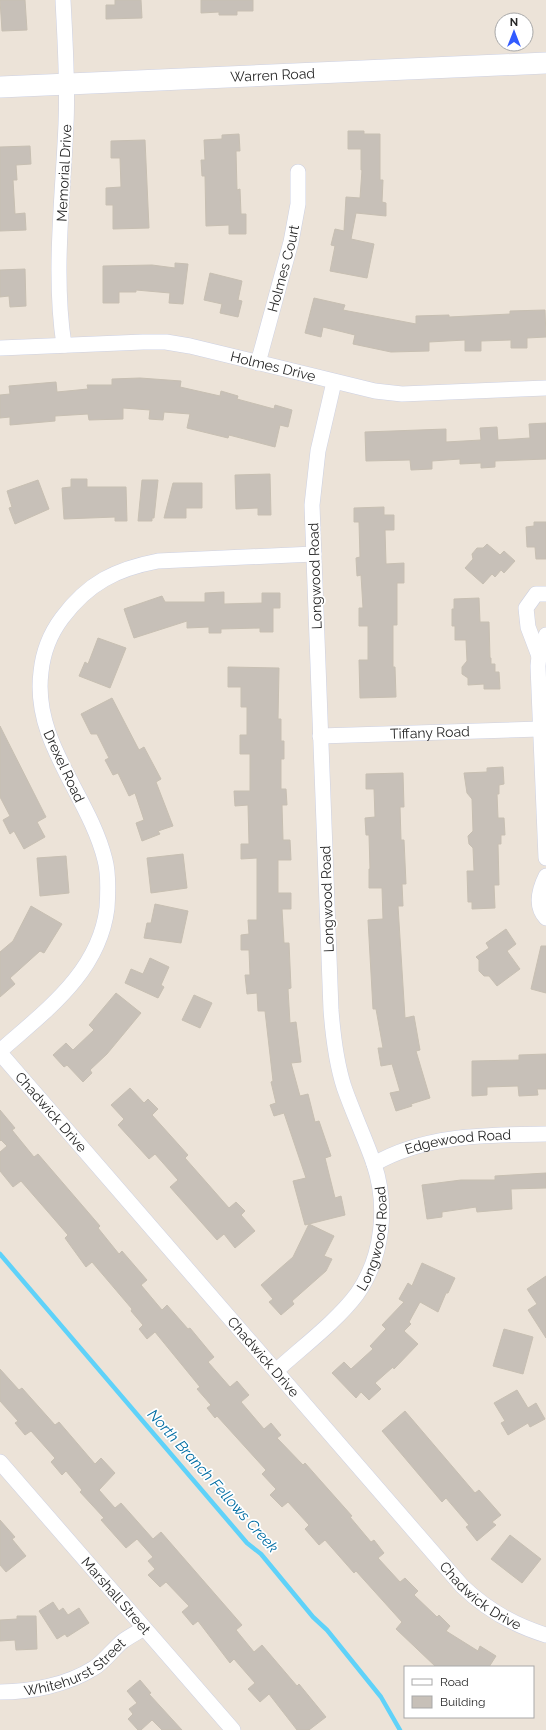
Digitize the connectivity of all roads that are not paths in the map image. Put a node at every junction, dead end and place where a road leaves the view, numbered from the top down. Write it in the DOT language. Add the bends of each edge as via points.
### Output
graph roads {
  1 [pos="63,0"];
  2 [pos="546,63"];
  3 [pos="67,84"];
  4 [pos="0,87"];
  5 [pos="298,172"];
  6 [pos="64,345"];
  7 [pos="0,348"];
  8 [pos="258,363"];
  9 [pos="334,382"];
  10 [pos="546,388"];
  11 [pos="314,554"];
  12 [pos="546,594"];
  13 [pos="546,635"];
  14 [pos="539,656"];
  15 [pos="540,729"];
  16 [pos="320,736"];
  17 [pos="546,858"];
  18 [pos="546,876"];
  19 [pos="546,918"];
  20 [pos="0,1052"];
  21 [pos="546,1134"];
  22 [pos="374,1164"];
  23 [pos="276,1371"];
  24 [pos="0,1462"];
  25 [pos="144,1628"];
  26 [pos="546,1635"];
  27 [pos="0,1692"];
  28 [pos="233,1730"];
  1 -- 3 [label="street, Memorial Drive"];
  2 -- 3 [label="main road, Warren Road"];
  3 -- 4 [label="main road, Warren Road"];
  3 -- 6 [label="street, Memorial Drive" via="60,249 61,325"];
  5 -- 8 [label="street, Holmes Court" via="298,204"];
  6 -- 7 [label="street, Holmes Drive"];
  6 -- 8 [label="street, Holmes Drive" via="166,342"];
  8 -- 9 [label="street, Holmes Drive"];
  9 -- 10 [label="street, Holmes Drive" via="402,394"];
  9 -- 11 [label="street, Longwood Road" via="315,473 312,506"];
  11 -- 16 [label="street, Longwood Road"];
  11 -- 20 [label="street, Drexel Road" via="158,561 134,566 109,576 89,589 71,606 56,626 42,662 42,715 56,753 100,844 107,877 106,909 97,946 78,978 63,995"];
  12 -- 14 [label="street" via="536,594 526,608 528,627"];
  13 -- 14 [label="street"];
  14 -- 15 [label="street"];
  15 -- 16 [label="street, Tiffany Road"];
  15 -- 17 [label="street"];
  16 -- 22 [label="street, Longwood Road" via="334,1038 344,1087"];
  18 -- 19 [label="street" via="538,903"];
  20 -- 23 [label="street, Chadwick Drive"];
  21 -- 22 [label="street, Edgewood Road" via="457,1138 425,1143 401,1150"];
  22 -- 23 [label="street, Longwood Road" via="381,1195 382,1222 377,1252 368,1276 344,1309"];
  23 -- 26 [label="street, Chadwick Drive" via="462,1586 486,1607 501,1616"];
  24 -- 25 [label="street, Marshall Street"];
  25 -- 27 [label="street, Whitehurst Street" via="124,1640 95,1667 78,1676 36,1689"];
  25 -- 28 [label="street, Marshall Street"];
}
